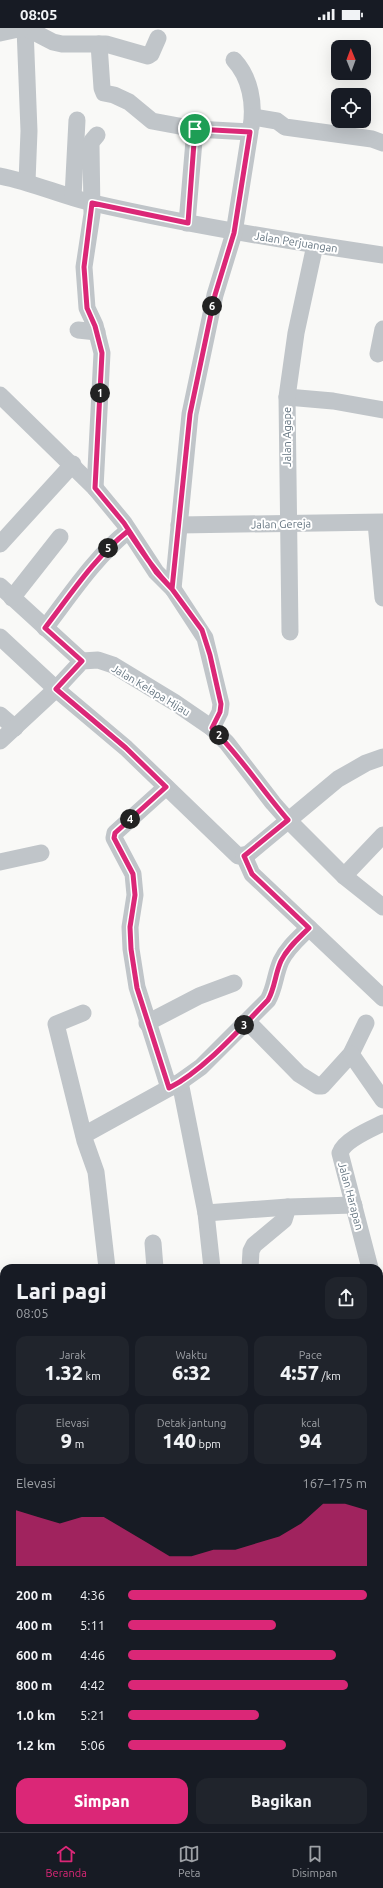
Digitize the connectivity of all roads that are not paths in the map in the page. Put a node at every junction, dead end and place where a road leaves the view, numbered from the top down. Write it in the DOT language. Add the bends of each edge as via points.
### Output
graph roads {
  1 [pos="25,28"];
  2 [pos="0,33"];
  3 [pos="158,38"];
  4 [pos="99,44"];
  5 [pos="234,60"];
  6 [pos="77,120"];
  7 [pos="251,125"];
  8 [pos="195,129"];
  9 [pos="97,135"];
  10 [pos="383,143"];
  11 [pos="0,176"];
  12 [pos="27,182"];
  13 [pos="73,197"];
  14 [pos="92,203"];
  15 [pos="188,223"];
  16 [pos="234,233"];
  17 [pos="315,245"];
  18 [pos="383,255"];
  19 [pos="383,329"];
  20 [pos="78,330"];
  21 [pos="97,332"];
  22 [pos="378,354"];
  23 [pos="0,395"];
  24 [pos="287,397"];
  25 [pos="383,410"];
  26 [pos="73,464"];
  27 [pos="95,488"];
  28 [pos="380,522"];
  29 [pos="287,524"];
  30 [pos="179,525"];
  31 [pos="128,531"];
  32 [pos="60,537"];
  33 [pos="0,544"];
  34 [pos="172,589"];
  35 [pos="6,592"];
  36 [pos="383,598"];
  37 [pos="45,628"];
  38 [pos="290,632"];
  39 [pos="0,637"];
  40 [pos="82,661"];
  41 [pos="56,689"];
  42 [pos="0,715"];
  43 [pos="15,728"];
  44 [pos="212,728"];
  45 [pos="0,741"];
  46 [pos="383,757"];
  47 [pos="166,787"];
  48 [pos="288,820"];
  49 [pos="383,835"];
  50 [pos="41,853"];
  51 [pos="244,856"];
  52 [pos="0,862"];
  53 [pos="344,876"];
  54 [pos="383,907"];
  55 [pos="309,928"];
  56 [pos="234,983"];
  57 [pos="382,998"];
  58 [pos="83,1013"];
  59 [pos="248,1022"];
  60 [pos="147,1023"];
  61 [pos="366,1023"];
  62 [pos="350,1054"];
  63 [pos="174,1085"];
  64 [pos="383,1100"];
  65 [pos="383,1123"];
  66 [pos="84,1135"];
  67 [pos="354,1205"];
  68 [pos="288,1207"];
  69 [pos="206,1213"];
  70 [pos="153,1243"];
  71 [pos="107,1264"];
  72 [pos="155,1264"];
  73 [pos="212,1264"];
  74 [pos="250,1264"];
  75 [pos="369,1264"];
  1 -- 2 [label="street"];
  1 -- 4 [label="street" via="46,40 62,44"];
  1 -- 12 [label="street" via="29,131"];
  3 -- 4 [label="street" via="149,56 116,46"];
  4 -- 8 [label="street" via="104,93 129,102 152,121"];
  5 -- 7 [label="street" via="246,78 250,93"];
  6 -- 13 [label="street"];
  7 -- 8 [label="street"];
  7 -- 10 [label="street" via="278,121 285,127 372,139"];
  7 -- 16 [label="street"];
  8 -- 15 [label="street"];
  9 -- 14 [label="street" via="90,145"];
  11 -- 12 [label="street, Jalan Perjuangan"];
  12 -- 13 [label="street, Jalan Perjuangan"];
  13 -- 14 [label="street, Jalan Perjuangan"];
  14 -- 15 [label="street, Jalan Perjuangan"];
  14 -- 21 [label="street" via="84,267 87,308"];
  15 -- 16 [label="street, Jalan Perjuangan"];
  16 -- 17 [label="street, Jalan Perjuangan"];
  16 -- 30 [label="street" via="215,295 190,414"];
  17 -- 18 [label="street, Jalan Perjuangan"];
  17 -- 24 [label="street, Jalan Agape" via="296,333"];
  19 -- 22 [label="street"];
  20 -- 21 [label="street"];
  21 -- 27 [label="street" via="102,353"];
  23 -- 26 [label="street"];
  24 -- 25 [label="street" via="333,401"];
  24 -- 29 [label="street, Jalan Agape"];
  26 -- 27 [label="street"];
  26 -- 33 [label="street"];
  27 -- 31 [label="street"];
  28 -- 29 [label="street, Jalan Gereja"];
  28 -- 36 [label="street"];
  29 -- 30 [label="street, Jalan Gereja"];
  29 -- 38 [label="street, Jalan Agape"];
  30 -- 34 [label="street"];
  31 -- 34 [label="street" via="156,572"];
  31 -- 37 [label="street" via="113,543 95,564"];
  32 -- 35 [label="street"];
  34 -- 44 [label="street" via="202,630 210,655 221,704"];
  35 -- 37 [label="street"];
  37 -- 40 [label="street"];
  39 -- 41 [label="street"];
  40 -- 41 [label="street"];
  40 -- 44 [label="street, Jalan Kelapa Hijau" via="98,660 114,666"];
  41 -- 43 [label="street"];
  41 -- 47 [label="street" via="126,748"];
  42 -- 43 [label="street"];
  43 -- 45 [label="street"];
  44 -- 48 [label="street, Jalan Kelapa Hijau" via="227,743"];
  46 -- 48 [label="street" via="366,763 338,779"];
  47 -- 51 [label="street" via="234,854"];
  47 -- 60 [label="street" via="118,830 114,838 133,874 135,884 130,927 131,949 137,988"];
  48 -- 51 [label="street"];
  48 -- 53 [label="street, Jalan Kelapa Hijau"];
  49 -- 53 [label="street"];
  50 -- 52 [label="street"];
  51 -- 55 [label="street" via="252,874"];
  53 -- 54 [label="street, Jalan Kelapa Hijau"];
  55 -- 57 [label="street"];
  55 -- 59 [label="street" via="287,951 281,961 273,993"];
  56 -- 60 [label="street" via="199,996"];
  58 -- 66 [label="street" via="56,1024"];
  59 -- 62 [label="street" via="299,1074 318,1086 322,1086"];
  59 -- 63 [label="street" via="201,1067"];
  60 -- 63 [label="street"];
  61 -- 62 [label="street"];
  62 -- 64 [label="street"];
  63 -- 66 [label="street"];
  63 -- 69 [label="street"];
  65 -- 67 [label="street, Jalan Harapan" via="341,1148 340,1159"];
  66 -- 71 [label="street" via="96,1172"];
  67 -- 68 [label="street"];
  67 -- 75 [label="street, Jalan Harapan"];
  68 -- 69 [label="street"];
  68 -- 74 [label="street" via="284,1220 253,1248 250,1253"];
  69 -- 73 [label="street"];
  70 -- 72 [label="street"];
}
